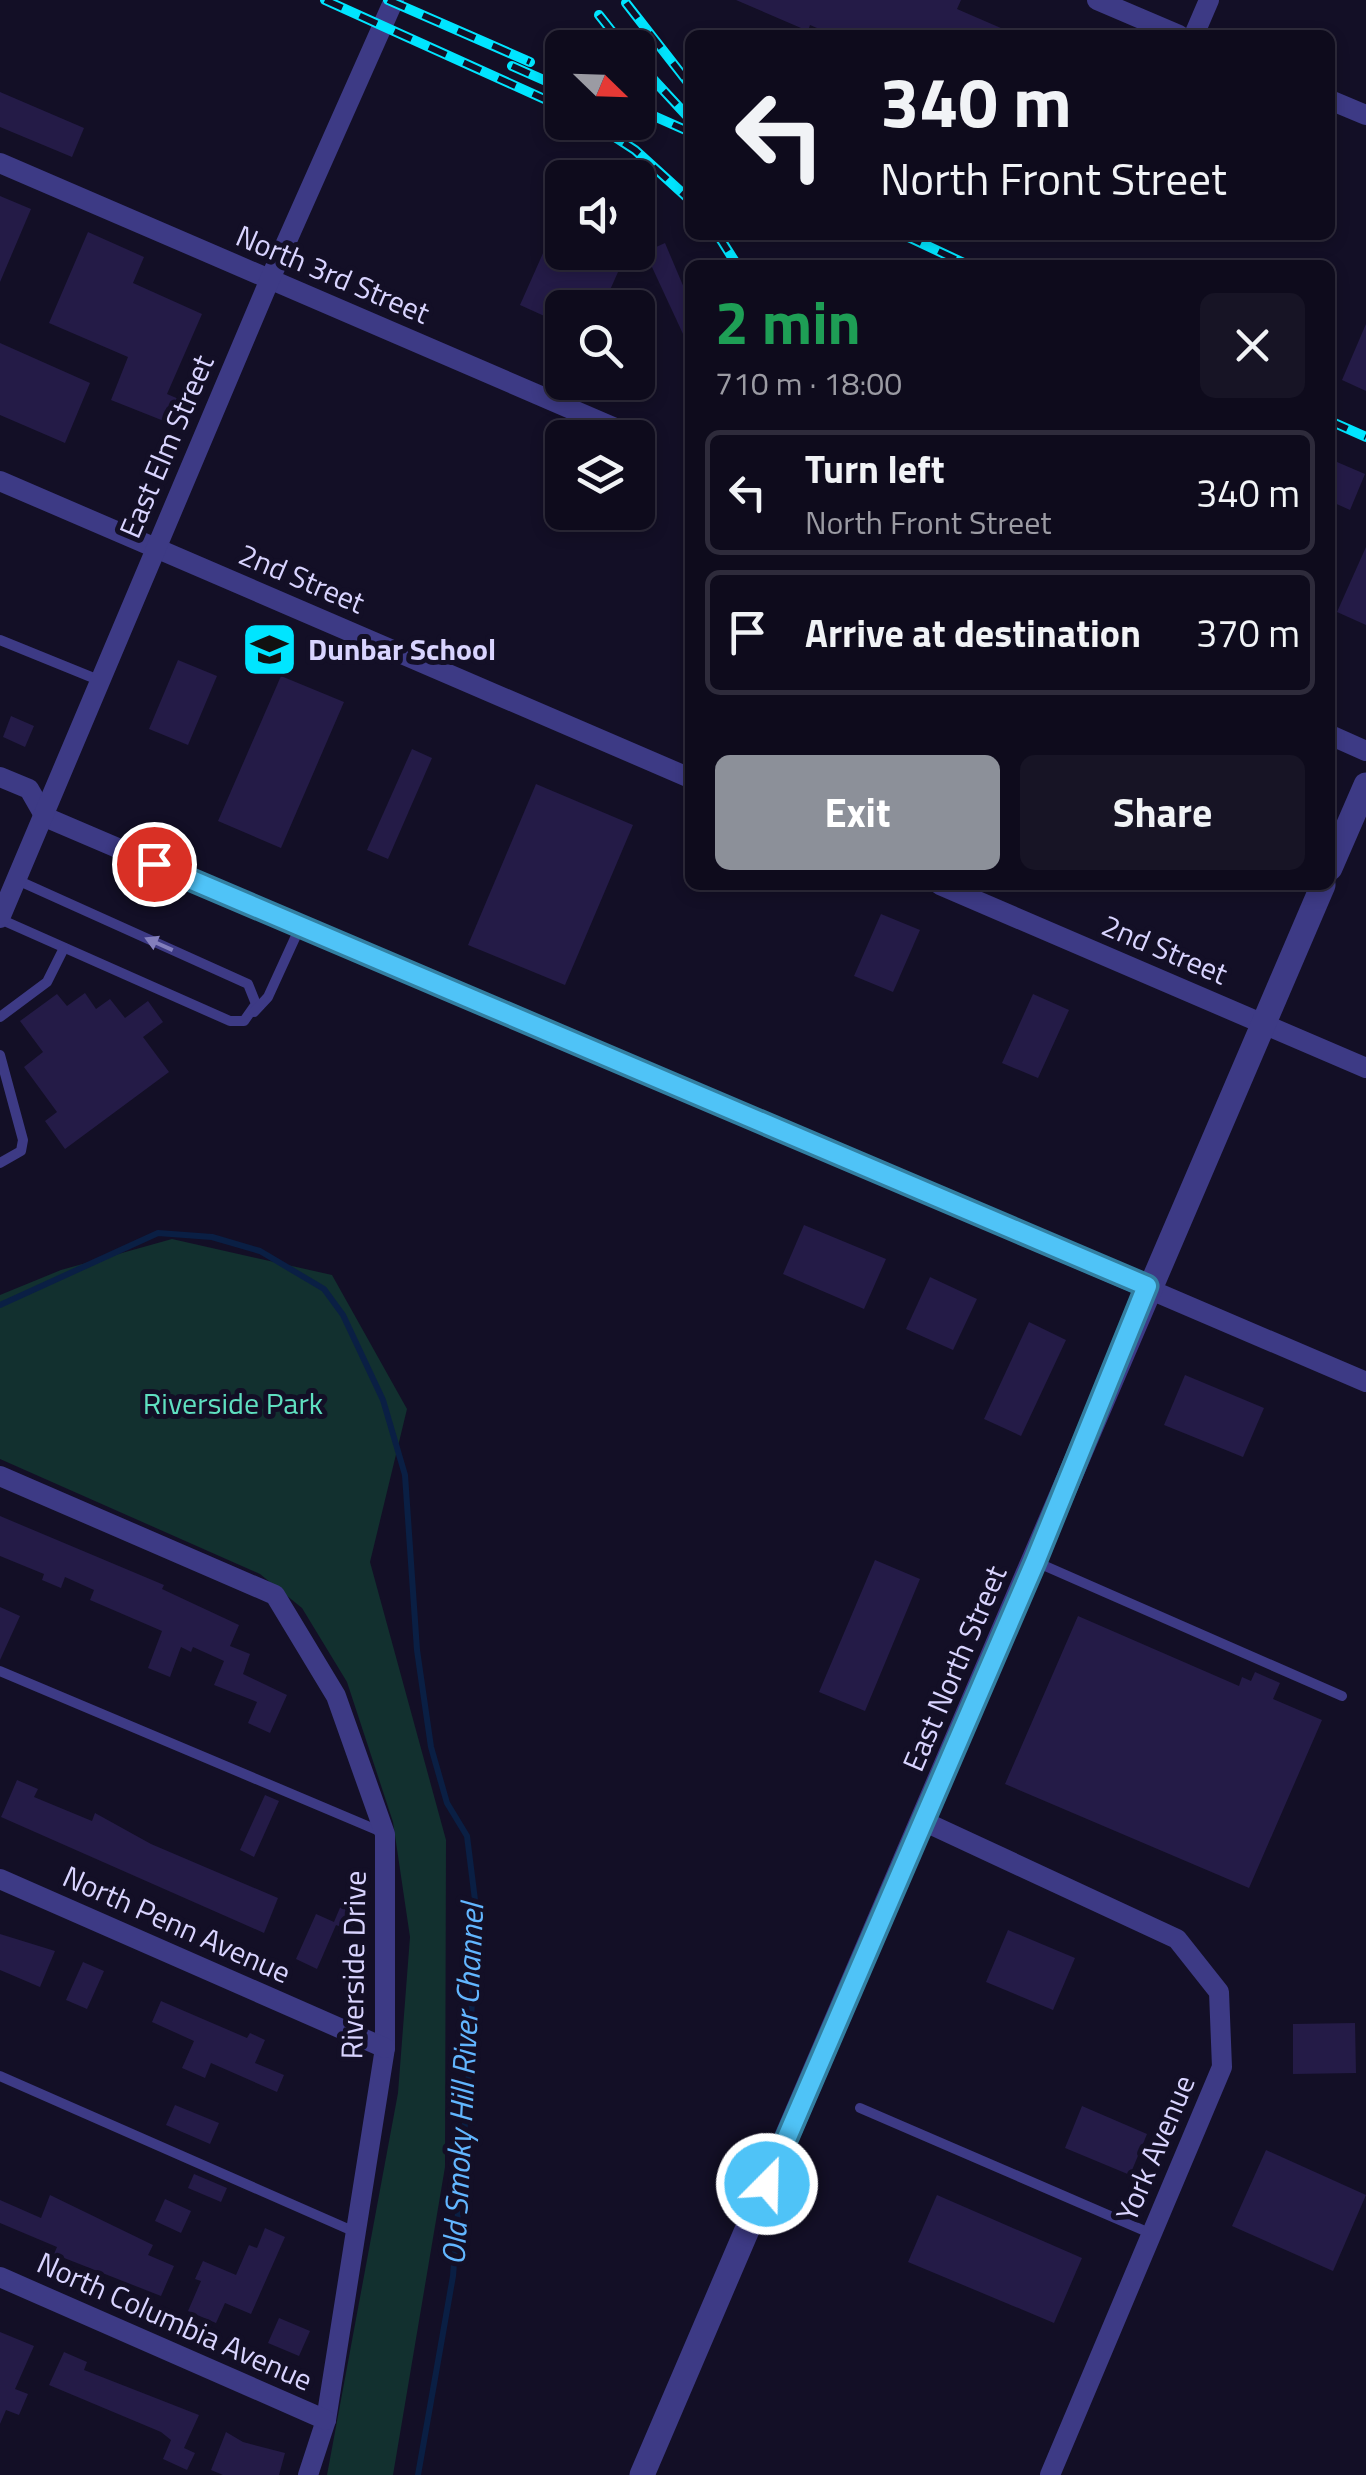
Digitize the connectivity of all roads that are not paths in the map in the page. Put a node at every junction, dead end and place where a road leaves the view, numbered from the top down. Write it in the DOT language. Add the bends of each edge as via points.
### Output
graph roads {
  1 [pos="394,0"];
  2 [pos="1096,0"];
  3 [pos="1209,0"];
  4 [pos="1166,30"];
  5 [pos="1196,30"];
  6 [pos="1335,102"];
  7 [pos="1366,116"];
  8 [pos="0,163"];
  9 [pos="270,279"];
  10 [pos="597,420"];
  11 [pos="0,481"];
  12 [pos="155,548"];
  13 [pos="0,640"];
  14 [pos="100,680"];
  15 [pos="1335,737"];
  16 [pos="1366,750"];
  17 [pos="685,776"];
  18 [pos="0,777"];
  19 [pos="1366,784"];
  20 [pos="45,817"];
  21 [pos="1335,856"];
  22 [pos="17,880"];
  23 [pos="952,890"];
  24 [pos="1321,890"];
  25 [pos="0,919"];
  26 [pos="300,926"];
  27 [pos="64,948"];
  28 [pos="253,1013"];
  29 [pos="0,1017"];
  30 [pos="1263,1024"];
  31 [pos="0,1054"];
  32 [pos="1366,1068"];
  33 [pos="0,1163"];
  34 [pos="1147,1286"];
  35 [pos="1366,1382"];
  36 [pos="0,1476"];
  37 [pos="1035,1562"];
  38 [pos="0,1671"];
  39 [pos="1342,1696"];
  40 [pos="923,1821"];
  41 [pos="385,1834"];
  42 [pos="0,1880"];
  43 [pos="385,2048"];
  44 [pos="0,2076"];
  45 [pos="860,2108"];
  46 [pos="356,2232"];
  47 [pos="1152,2234"];
  48 [pos="0,2277"];
  49 [pos="326,2420"];
  50 [pos="308,2475"];
  51 [pos="642,2475"];
  52 [pos="1050,2475"];
  1 -- 9 [label="street, East Elm Street"];
  2 -- 4 [label="street"];
  3 -- 5 [label="street"];
  6 -- 7 [label="street"];
  8 -- 9 [label="street, North 3rd Street"];
  9 -- 10 [label="street, North 3rd Street"];
  9 -- 12 [label="street, East Elm Street"];
  11 -- 12 [label="street, 2nd Street"];
  12 -- 14 [label="street, East Elm Street"];
  12 -- 17 [label="street, 2nd Street"];
  13 -- 14 [label="lane"];
  14 -- 20 [label="street, East Elm Street"];
  15 -- 16 [label="street"];
  18 -- 20 [label="street" via="28,789"];
  19 -- 21 [label="street"];
  20 -- 22 [label="street, East Elm Street"];
  20 -- 26 [label="street"];
  22 -- 25 [label="street, East Elm Street"];
  28 -- 22 [label="lane, one-way" via="248,984"];
  23 -- 30 [label="street, 2nd Street"];
  24 -- 30 [label="street, East North Street"];
  25 -- 27 [label="lane"];
  26 -- 28 [label="lane" via="268,997"];
  26 -- 34 [label="street"];
  27 -- 28 [label="lane" via="230,1022 244,1022"];
  27 -- 29 [label="lane" via="47,982"];
  30 -- 32 [label="street, 2nd Street"];
  30 -- 34 [label="street, East North Street"];
  31 -- 33 [label="lane" via="24,1140 21,1151"];
  34 -- 35 [label="street"];
  34 -- 37 [label="street, East North Street"];
  36 -- 41 [label="street, Riverside Drive" via="275,1594 336,1696"];
  37 -- 39 [label="lane"];
  37 -- 40 [label="street, East North Street"];
  38 -- 41 [label="lane"];
  40 -- 47 [label="street, York Avenue" via="1177,1939 1219,1992 1222,2067"];
  40 -- 51 [label="street, East North Street"];
  41 -- 43 [label="street, Riverside Drive"];
  42 -- 43 [label="street, North Penn Avenue"];
  43 -- 46 [label="street, Riverside Drive"];
  44 -- 46 [label="lane"];
  45 -- 47 [label="lane"];
  46 -- 49 [label="street, Riverside Drive"];
  47 -- 52 [label="street, York Avenue"];
  48 -- 49 [label="street, North Columbia Avenue"];
  49 -- 50 [label="street, Riverside Drive"];
}
